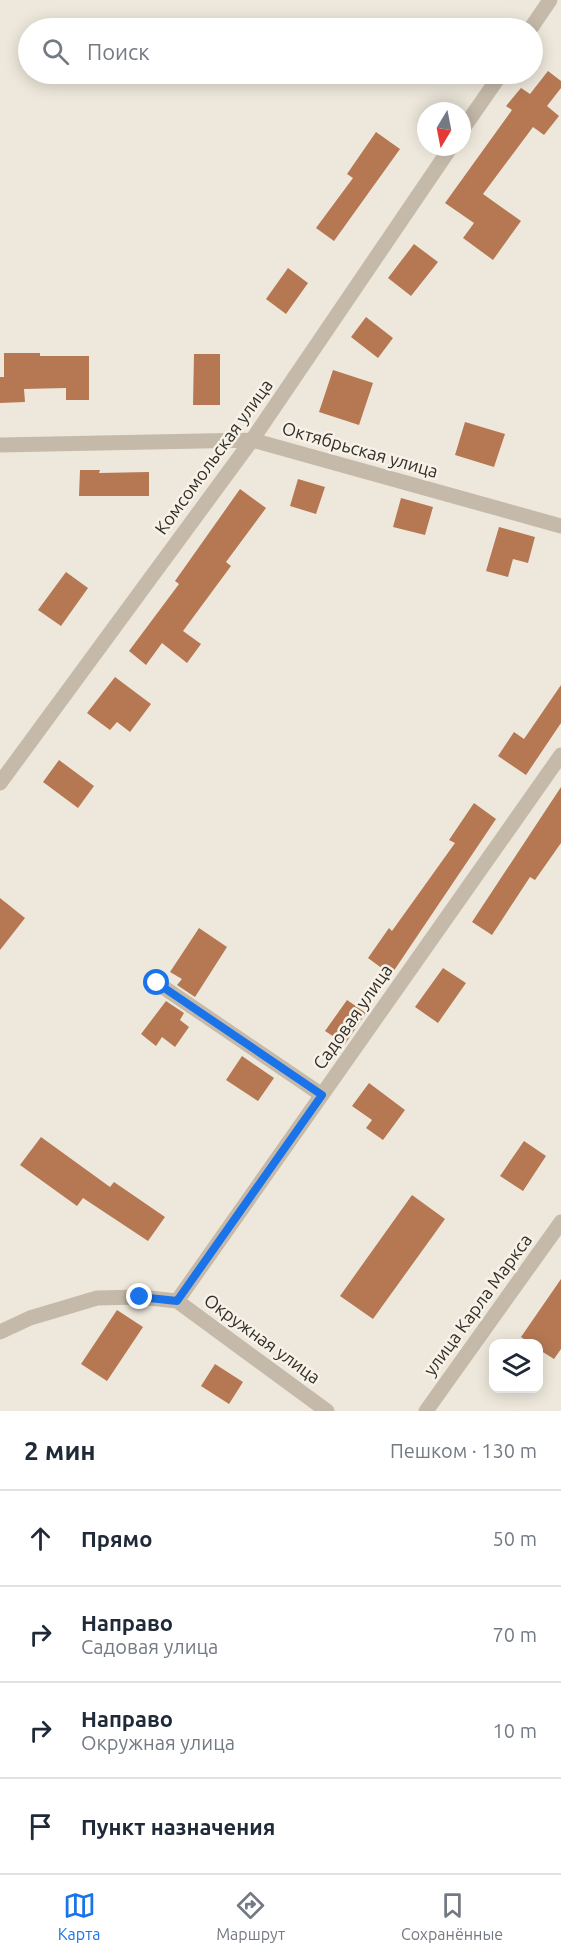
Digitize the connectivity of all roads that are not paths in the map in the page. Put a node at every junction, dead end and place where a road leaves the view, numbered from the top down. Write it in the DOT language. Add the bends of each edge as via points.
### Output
graph roads {
  1 [pos="550,0"];
  2 [pos="538,18"];
  3 [pos="494,84"];
  4 [pos="471,117"];
  5 [pos="445,156"];
  6 [pos="252,440"];
  7 [pos="0,444"];
  8 [pos="561,526"];
  9 [pos="561,755"];
  10 [pos="0,783"];
  11 [pos="157,983"];
  12 [pos="322,1095"];
  13 [pos="561,1222"];
  14 [pos="177,1301"];
  15 [pos="0,1332"];
  16 [pos="327,1411"];
  17 [pos="426,1411"];
  1 -- 2 [label="street"];
  3 -- 4 [label="street"];
  5 -- 6 [label="street, Комсомольская улица"];
  6 -- 7 [label="street, Октябрьская улица"];
  6 -- 8 [label="street, Октябрьская улица"];
  6 -- 10 [label="street, Комсомольская улица"];
  9 -- 12 [label="street, Садовая улица"];
  11 -- 12 [label="street"];
  12 -- 14 [label="street, Садовая улица"];
  13 -- 17 [label="street, улица Карла Маркса"];
  14 -- 15 [label="street, Окружная улица" via="97,1298 30,1318"];
  14 -- 16 [label="street, Окружная улица"];
}
